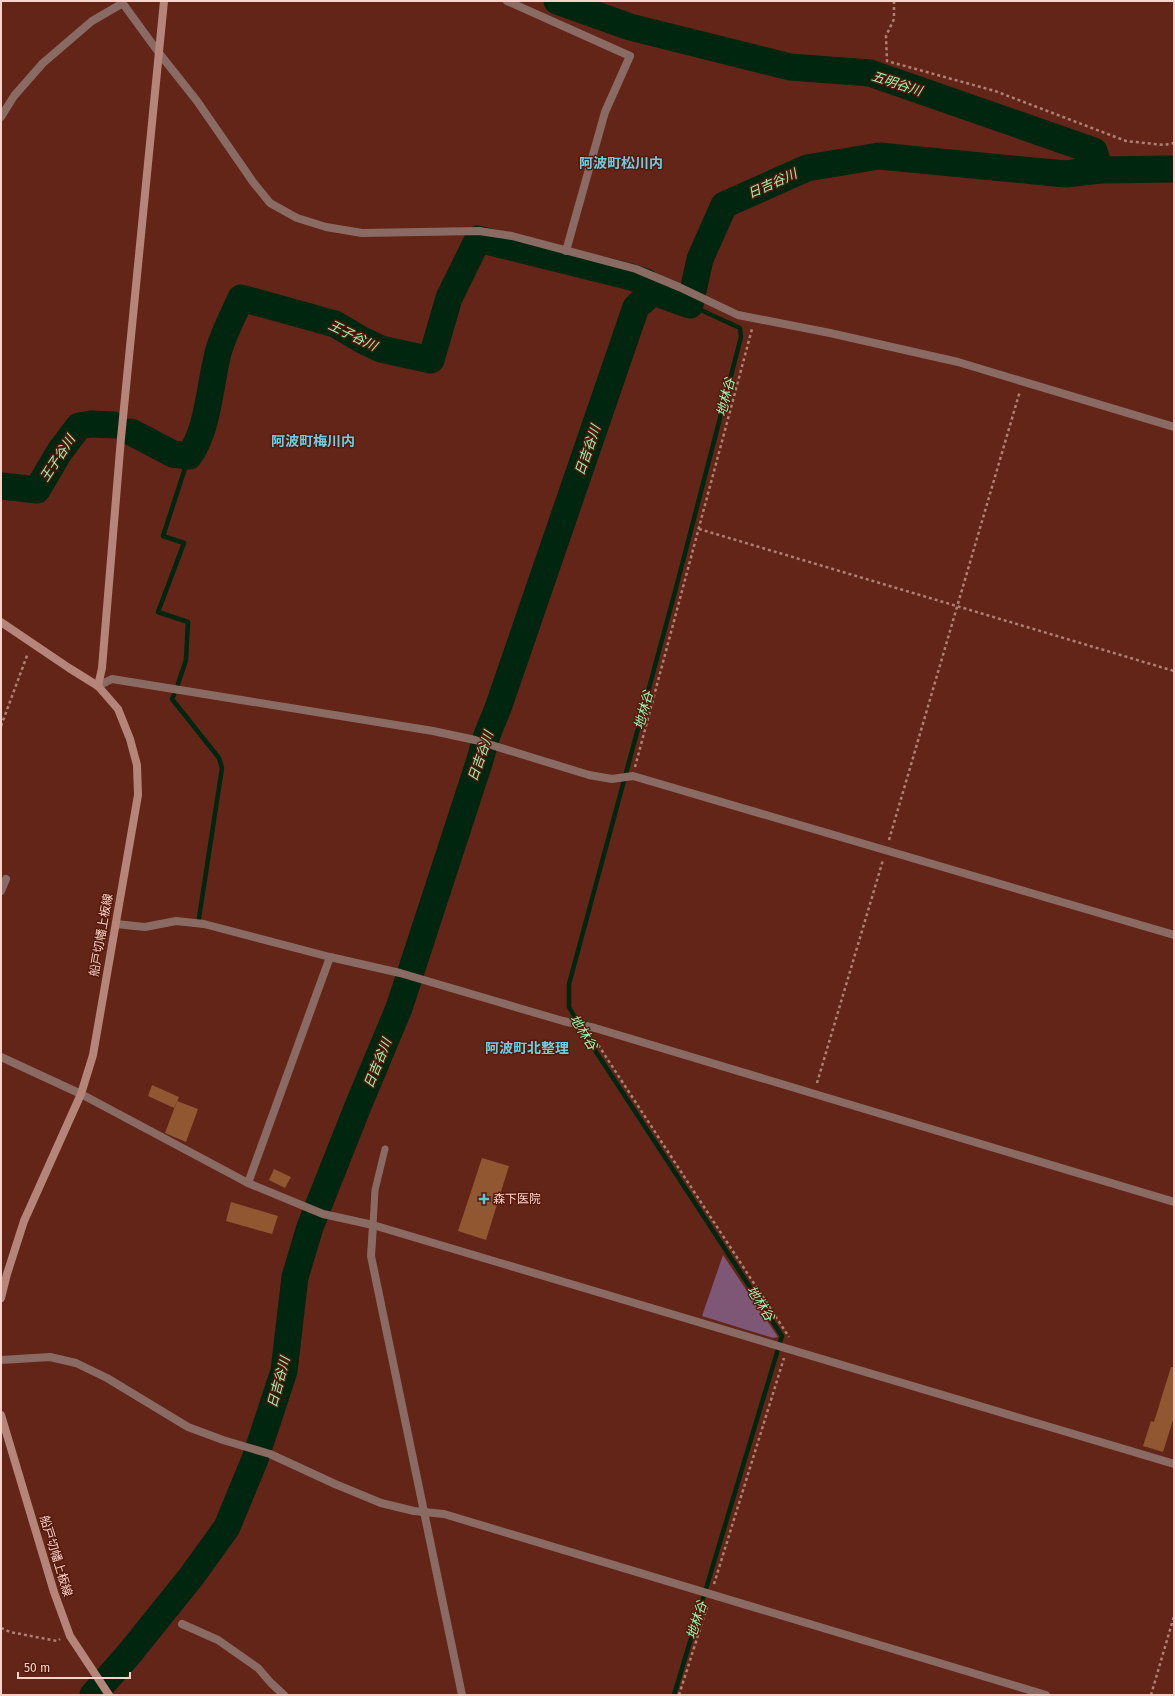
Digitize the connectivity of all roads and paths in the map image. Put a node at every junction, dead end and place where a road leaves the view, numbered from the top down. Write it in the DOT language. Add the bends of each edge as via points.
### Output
graph roads {
  1 [pos="164,1"];
  2 [pos="507,1"];
  3 [pos="894,1"];
  4 [pos="122,2"];
  5 [pos="159,53"];
  6 [pos="1,117"];
  7 [pos="1174,143"];
  8 [pos="566,250"];
  9 [pos="754,319"];
  10 [pos="1023,382"];
  11 [pos="1174,427"];
  12 [pos="699,529"];
  13 [pos="956,605"];
  14 [pos="1,622"];
  15 [pos="32,644"];
  16 [pos="1174,671"];
  17 [pos="98,686"];
  18 [pos="1,726"];
  19 [pos="631,776"];
  20 [pos="886,850"];
  21 [pos="6,879"];
  22 [pos="1,891"];
  23 [pos="116,924"];
  24 [pos="1174,935"];
  25 [pos="330,957"];
  26 [pos="595,1028"];
  27 [pos="1,1057"];
  28 [pos="814,1093"];
  29 [pos="81,1094"];
  30 [pos="385,1149"];
  31 [pos="248,1183"];
  32 [pos="1174,1202"];
  33 [pos="373,1225"];
  34 [pos="1,1298"];
  35 [pos="782,1346"];
  36 [pos="1,1360"];
  37 [pos="1,1415"];
  38 [pos="1174,1464"];
  39 [pos="424,1511"];
  40 [pos="706,1592"];
  41 [pos="1174,1616"];
  42 [pos="182,1624"];
  43 [pos="1,1628"];
  44 [pos="70,1636"];
  45 [pos="108,1693"];
  46 [pos="284,1695"];
  47 [pos="462,1695"];
  48 [pos="679,1695"];
  49 [pos="1046,1695"];
  50 [pos="1151,1695"];
  1 -- 5 [label="main road"];
  2 -- 8 [label="street" via="630,56 605,112"];
  3 -- 7 [label="path" via="894,19 886,36 887,61 995,91 1126,141 1164,145"];
  4 -- 5 [label="street"];
  4 -- 6 [label="street" via="92,21 43,63 14,96"];
  5 -- 8 [label="street" via="270,203 297,218 326,227 362,233 479,231 512,236"];
  5 -- 17 [label="main road" via="121,438 102,668"];
  8 -- 9 [label="street" via="636,269 738,315"];
  9 -- 10 [label="street" via="958,362"];
  9 -- 12 [label="path"];
  10 -- 11 [label="street"];
  10 -- 13 [label="path"];
  12 -- 13 [label="path"];
  12 -- 19 [label="path"];
  13 -- 16 [label="path"];
  13 -- 20 [label="path"];
  14 -- 15 [label="main road, 船戸切幡上板線"];
  15 -- 17 [label="main road, 船戸切幡上板線"];
  15 -- 18 [label="path"];
  17 -- 19 [label="street" via="112,679 433,731 475,740 589,775 612,779"];
  17 -- 23 [label="main road, 船戸切幡上板線" via="118,709 137,765 138,795"];
  19 -- 20 [label="street"];
  20 -- 24 [label="street"];
  20 -- 28 [label="path"];
  21 -- 22 [label="street"];
  23 -- 25 [label="street" via="145,927 176,921 204,924"];
  23 -- 29 [label="main road, 船戸切幡上板線" via="93,1055"];
  25 -- 26 [label="street" via="416,977"];
  25 -- 31 [label="street"];
  26 -- 28 [label="street"];
  26 -- 35 [label="path" via="595,1039 789,1337"];
  27 -- 29 [label="street"];
  28 -- 32 [label="street"];
  29 -- 31 [label="street"];
  29 -- 34 [label="main road, 船戸切幡上板線" via="24,1221 6,1274"];
  30 -- 33 [label="lane" via="375,1190"];
  31 -- 33 [label="street" via="323,1214"];
  33 -- 35 [label="street"];
  33 -- 39 [label="street" via="371,1256"];
  35 -- 38 [label="street"];
  35 -- 40 [label="path"];
  36 -- 39 [label="street" via="50,1357 76,1363 107,1378 188,1427 270,1454 381,1503"];
  37 -- 44 [label="main road, 船戸切幡上板線" via="54,1592"];
  39 -- 40 [label="street" via="444,1514"];
  39 -- 47 [label="street"];
  40 -- 48 [label="path"];
  40 -- 49 [label="street"];
  41 -- 50 [label="path"];
  42 -- 46 [label="street" via="218,1640 258,1668"];
  43 -- 44 [label="path" via="57,1641"];
  44 -- 45 [label="main road, 船戸切幡上板線"];
}
